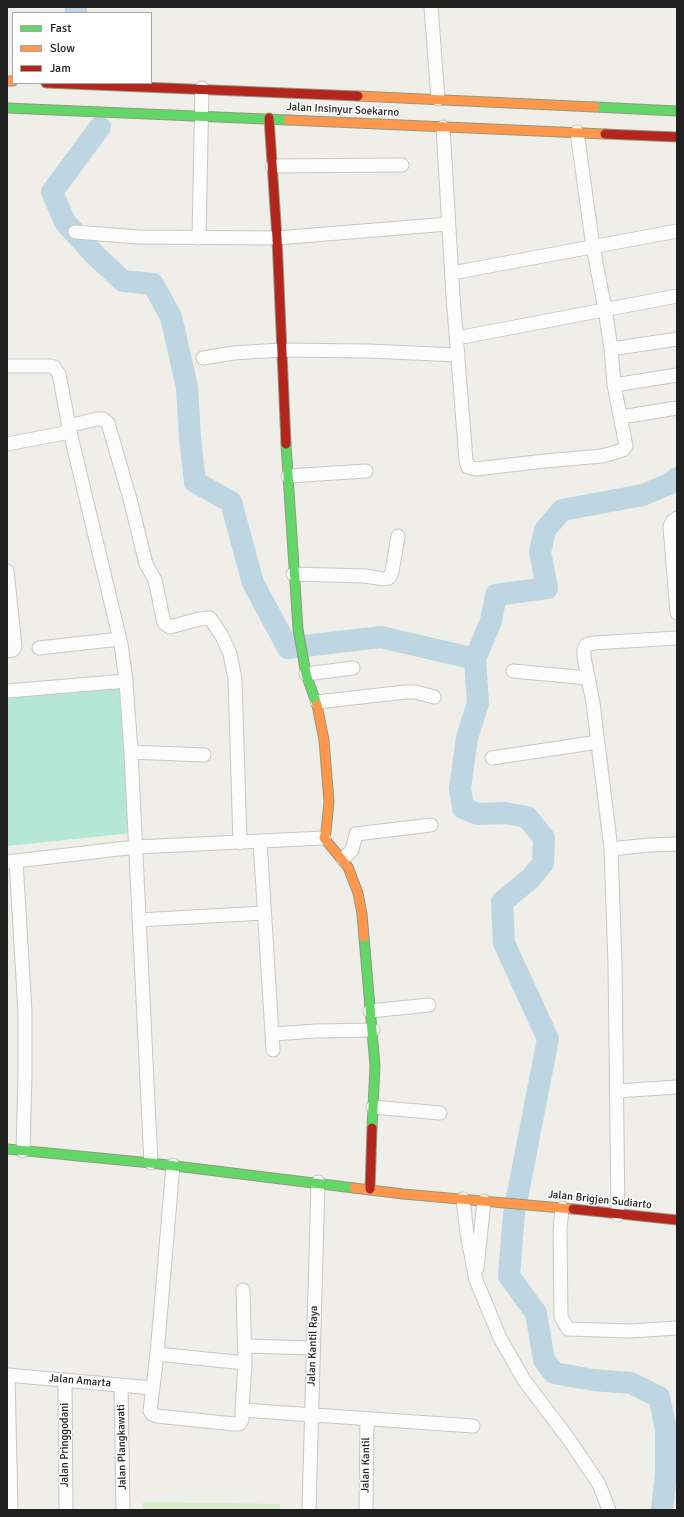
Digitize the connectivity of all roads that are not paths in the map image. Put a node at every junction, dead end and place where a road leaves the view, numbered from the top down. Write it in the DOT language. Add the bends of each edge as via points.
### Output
graph roads {
  1 [pos="431,7"];
  2 [pos="79,84"];
  3 [pos="105,84"];
  4 [pos="105,84"];
  5 [pos="202,88"];
  6 [pos="438,99"];
  7 [pos="7,108"];
  8 [pos="677,111"];
  9 [pos="201,116"];
  10 [pos="270,118"];
  11 [pos="443,127"];
  12 [pos="577,132"];
  13 [pos="677,137"];
  14 [pos="402,165"];
  15 [pos="272,166"];
  16 [pos="448,224"];
  17 [pos="677,231"];
  18 [pos="75,232"];
  19 [pos="199,238"];
  20 [pos="277,238"];
  21 [pos="593,247"];
  22 [pos="452,273"];
  23 [pos="677,296"];
  24 [pos="605,309"];
  25 [pos="457,338"];
  26 [pos="677,339"];
  27 [pos="611,349"];
  28 [pos="281,350"];
  29 [pos="458,355"];
  30 [pos="203,358"];
  31 [pos="7,366"];
  32 [pos="677,375"];
  33 [pos="614,385"];
  34 [pos="677,408"];
  35 [pos="621,417"];
  36 [pos="69,429"];
  37 [pos="7,444"];
  38 [pos="366,471"];
  39 [pos="288,476"];
  40 [pos="677,518"];
  41 [pos="398,536"];
  42 [pos="7,571"];
  43 [pos="293,574"];
  44 [pos="677,613"];
  45 [pos="677,638"];
  46 [pos="120,639"];
  47 [pos="39,648"];
  48 [pos="7,651"];
  49 [pos="353,668"];
  50 [pos="513,671"];
  51 [pos="305,673"];
  52 [pos="588,678"];
  53 [pos="126,681"];
  54 [pos="7,691"];
  55 [pos="434,697"];
  56 [pos="317,702"];
  57 [pos="598,742"];
  58 [pos="131,752"];
  59 [pos="204,755"];
  60 [pos="492,758"];
  61 [pos="431,825"];
  62 [pos="324,838"];
  63 [pos="260,842"];
  64 [pos="240,843"];
  65 [pos="677,844"];
  66 [pos="136,847"];
  67 [pos="611,849"];
  68 [pos="343,860"];
  69 [pos="12,862"];
  70 [pos="264,913"];
  71 [pos="139,920"];
  72 [pos="429,1005"];
  73 [pos="370,1011"];
  74 [pos="373,1030"];
  75 [pos="273,1034"];
  76 [pos="273,1050"];
  77 [pos="677,1086"];
  78 [pos="617,1091"];
  79 [pos="374,1107"];
  80 [pos="440,1113"];
  81 [pos="7,1149"];
  82 [pos="23,1151"];
  83 [pos="151,1163"];
  84 [pos="173,1166"];
  85 [pos="318,1182"];
  86 [pos="370,1189"];
  87 [pos="463,1199"];
  88 [pos="484,1201"];
  89 [pos="562,1208"];
  90 [pos="618,1215"];
  91 [pos="677,1220"];
  92 [pos="476,1280"];
  93 [pos="243,1290"];
  94 [pos="677,1328"];
  95 [pos="246,1346"];
  96 [pos="313,1348"];
  97 [pos="157,1354"];
  98 [pos="245,1363"];
  99 [pos="8,1375"];
  100 [pos="65,1380"];
  101 [pos="121,1385"];
  102 [pos="153,1388"];
  103 [pos="242,1410"];
  104 [pos="311,1415"];
  105 [pos="366,1419"];
  106 [pos="473,1426"];
  107 [pos="11,1510"];
  108 [pos="66,1510"];
  109 [pos="123,1510"];
  110 [pos="308,1510"];
  111 [pos="366,1510"];
  112 [pos="609,1510"];
  1 -- 6 [label="street"];
  2 -- 3 [label="main road, Jalan Insinyur Soekarno"];
  4 -- 5 [label="main road, Jalan Insinyur Soekarno"];
  5 -- 6 [label="main road, Jalan Insinyur Soekarno"];
  5 -- 9 [label="street"];
  6 -- 8 [label="main road, Jalan Insinyur Soekarno"];
  7 -- 9 [label="main road, Jalan Insinyur Soekarno"];
  9 -- 10 [label="main road, Jalan Insinyur Soekarno"];
  9 -- 19 [label="street"];
  10 -- 11 [label="main road, Jalan Insinyur Soekarno"];
  10 -- 15 [label="main road"];
  11 -- 12 [label="main road, Jalan Insinyur Soekarno"];
  11 -- 16 [label="street"];
  12 -- 13 [label="main road, Jalan Insinyur Soekarno"];
  12 -- 21 [label="street"];
  14 -- 15 [label="street"];
  15 -- 20 [label="main road"];
  16 -- 20 [label="street"];
  16 -- 22 [label="street"];
  17 -- 21 [label="street"];
  18 -- 19 [label="street"];
  19 -- 20 [label="street"];
  20 -- 28 [label="main road"];
  21 -- 22 [label="street"];
  21 -- 24 [label="street"];
  22 -- 25 [label="street"];
  23 -- 24 [label="street"];
  24 -- 25 [label="street"];
  24 -- 27 [label="street"];
  25 -- 29 [label="street"];
  26 -- 27 [label="street"];
  27 -- 33 [label="street"];
  28 -- 29 [label="street"];
  28 -- 30 [label="street"];
  28 -- 39 [label="main road"];
  29 -- 35 [label="street" via="468,467 476,469 602,456 623,450 627,442"];
  31 -- 36 [label="street" via="54,367 58,374"];
  32 -- 33 [label="street"];
  33 -- 35 [label="street"];
  34 -- 35 [label="street"];
  36 -- 37 [label="street"];
  36 -- 46 [label="street"];
  36 -- 64 [label="street" via="97,419 103,419 108,423 146,564 155,580 164,623 170,627 210,618 230,654 235,679"];
  38 -- 39 [label="street"];
  39 -- 43 [label="main road"];
  40 -- 44 [label="street" via="670,527"];
  41 -- 43 [label="street" via="392,572 388,578"];
  42 -- 48 [label="street" via="15,646 14,650"];
  43 -- 51 [label="main road"];
  45 -- 52 [label="street" via="593,643 586,646 584,657"];
  46 -- 47 [label="street"];
  46 -- 53 [label="street"];
  49 -- 51 [label="street"];
  50 -- 52 [label="street"];
  51 -- 56 [label="main road"];
  52 -- 57 [label="street"];
  53 -- 54 [label="street"];
  53 -- 58 [label="street"];
  55 -- 56 [label="street" via="405,692"];
  56 -- 62 [label="main road" via="328,776 328,819"];
  57 -- 60 [label="street"];
  57 -- 67 [label="street"];
  58 -- 59 [label="street"];
  58 -- 66 [label="street"];
  61 -- 68 [label="street" via="356,834 352,850"];
  62 -- 63 [label="street"];
  62 -- 68 [label="main road"];
  63 -- 64 [label="street"];
  63 -- 70 [label="street"];
  64 -- 66 [label="street"];
  65 -- 67 [label="street"];
  66 -- 69 [label="street"];
  66 -- 71 [label="street"];
  67 -- 78 [label="street"];
  68 -- 73 [label="main road" via="358,894 362,914"];
  69 -- 82 [label="street" via="25,1012"];
  70 -- 71 [label="street"];
  70 -- 75 [label="street"];
  71 -- 83 [label="street"];
  72 -- 73 [label="street"];
  73 -- 74 [label="main road"];
  74 -- 75 [label="street"];
  74 -- 79 [label="main road"];
  75 -- 76 [label="street"];
  77 -- 78 [label="street"];
  78 -- 90 [label="street"];
  79 -- 80 [label="street"];
  79 -- 86 [label="main road"];
  81 -- 82 [label="main road, Jalan Brigjen Sudiarto"];
  82 -- 83 [label="main road, Jalan Brigjen Sudiarto"];
  83 -- 84 [label="main road, Jalan Brigjen Sudiarto"];
  84 -- 85 [label="main road, Jalan Brigjen Sudiarto"];
  84 -- 97 [label="street"];
  85 -- 86 [label="main road, Jalan Brigjen Sudiarto"];
  85 -- 96 [label="street, Jalan Kantil Raya"];
  86 -- 87 [label="main road, Jalan Brigjen Sudiarto"];
  87 -- 88 [label="main road, Jalan Brigjen Sudiarto"];
  87 -- 92 [label="street"];
  88 -- 89 [label="main road, Jalan Brigjen Sudiarto"];
  88 -- 92 [label="street"];
  89 -- 90 [label="main road, Jalan Brigjen Sudiarto"];
  89 -- 94 [label="street" via="561,1317 568,1329 629,1331"];
  90 -- 91 [label="main road, Jalan Brigjen Sudiarto"];
  92 -- 112 [label="street" via="503,1344 524,1380 599,1484"];
  93 -- 95 [label="street"];
  95 -- 96 [label="street"];
  95 -- 98 [label="street"];
  96 -- 104 [label="street, Jalan Kantil Raya"];
  97 -- 98 [label="street"];
  97 -- 102 [label="street"];
  98 -- 103 [label="street"];
  99 -- 100 [label="street, Jalan Amarta"];
  99 -- 107 [label="street"];
  100 -- 101 [label="street, Jalan Amarta"];
  100 -- 108 [label="street, Jalan Pringgodani"];
  101 -- 102 [label="street, Jalan Amarta"];
  101 -- 109 [label="street, Jalan Plangkawati"];
  102 -- 103 [label="street" via="150,1411 157,1416 239,1424 242,1420"];
  103 -- 104 [label="street"];
  104 -- 105 [label="street"];
  104 -- 110 [label="street, Jalan Kantil Raya"];
  105 -- 106 [label="street"];
  105 -- 111 [label="street, Jalan Kantil"];
}
